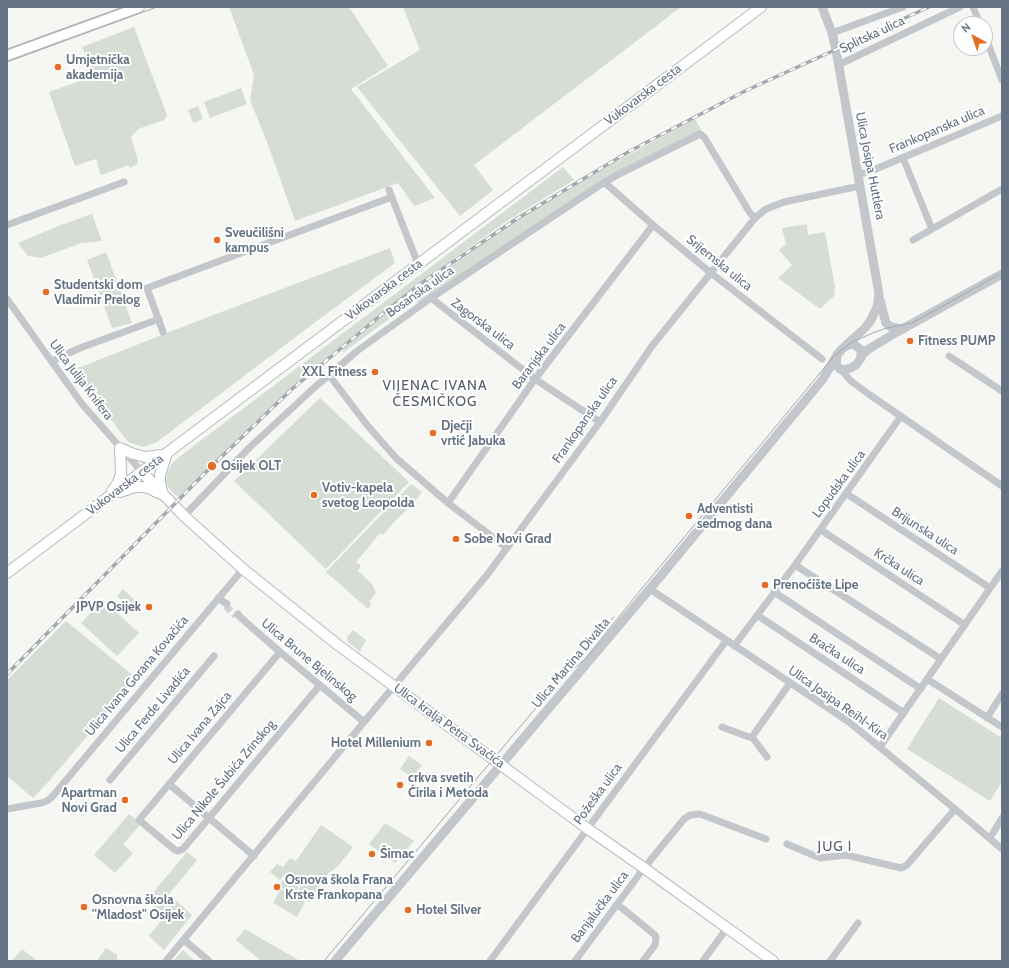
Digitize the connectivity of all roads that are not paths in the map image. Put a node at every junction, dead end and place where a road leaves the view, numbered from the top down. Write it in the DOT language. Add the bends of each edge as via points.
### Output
graph roads {
  1 [pos="139,7"];
  2 [pos="761,7"];
  3 [pos="822,7"];
  4 [pos="903,7"];
  5 [pos="960,7"];
  6 [pos="126,10"];
  7 [pos="832,33"];
  8 [pos="7,55"];
  9 [pos="993,56"];
  10 [pos="838,65"];
  11 [pos="1002,80"];
  12 [pos="1002,116"];
  13 [pos="903,158"];
  14 [pos="858,175"];
  15 [pos="124,182"];
  16 [pos="604,182"];
  17 [pos="860,186"];
  18 [pos="1002,189"];
  19 [pos="755,218"];
  20 [pos="7,225"];
  21 [pos="653,225"];
  22 [pos="932,229"];
  23 [pos="913,240"];
  24 [pos="418,264"];
  25 [pos="711,273"];
  26 [pos="1002,274"];
  27 [pos="879,294"];
  28 [pos="431,298"];
  29 [pos="7,299"];
  30 [pos="159,319"];
  31 [pos="865,328"];
  32 [pos="900,331"];
  33 [pos="163,332"];
  34 [pos="844,347"];
  35 [pos="860,349"];
  36 [pos="949,356"];
  37 [pos="836,357"];
  38 [pos="822,359"];
  39 [pos="52,362"];
  40 [pos="854,366"];
  41 [pos="840,369"];
  42 [pos="329,375"];
  43 [pos="824,376"];
  44 [pos="535,379"];
  45 [pos="859,386"];
  46 [pos="1002,391"];
  47 [pos="901,416"];
  48 [pos="600,422"];
  49 [pos="120,448"];
  50 [pos="167,453"];
  51 [pos="142,472"];
  52 [pos="1002,486"];
  53 [pos="847,494"];
  54 [pos="163,495"];
  55 [pos="108,498"];
  56 [pos="448,503"];
  57 [pos="184,516"];
  58 [pos="821,530"];
  59 [pos="507,548"];
  60 [pos="795,565"];
  61 [pos="243,569"];
  62 [pos="1002,571"];
  63 [pos="7,573"];
  64 [pos="990,588"];
  65 [pos="650,589"];
  66 [pos="774,592"];
  67 [pos="757,615"];
  68 [pos="238,616"];
  69 [pos="965,625"];
  70 [pos="726,641"];
  71 [pos="734,646"];
  72 [pos="280,652"];
  73 [pos="214,656"];
  74 [pos="941,659"];
  75 [pos="927,679"];
  76 [pos="790,683"];
  77 [pos="320,685"];
  78 [pos="394,686"];
  79 [pos="921,689"];
  80 [pos="1002,694"];
  81 [pos="904,713"];
  82 [pos="987,718"];
  83 [pos="364,722"];
  84 [pos="722,727"];
  85 [pos="1002,727"];
  86 [pos="752,737"];
  87 [pos="880,747"];
  88 [pos="766,757"];
  89 [pos="501,764"];
  90 [pos="110,780"];
  91 [pos="169,784"];
  92 [pos="7,809"];
  93 [pos="955,809"];
  94 [pos="209,818"];
  95 [pos="1002,818"];
  96 [pos="138,820"];
  97 [pos="588,829"];
  98 [pos="990,838"];
  99 [pos="766,839"];
  100 [pos="787,844"];
  101 [pos="1002,849"];
  102 [pos="254,856"];
  103 [pos="644,868"];
  104 [pos="618,904"];
  105 [pos="858,923"];
  106 [pos="727,928"];
  107 [pos="184,940"];
  108 [pos="166,961"];
  109 [pos="209,961"];
  110 [pos="335,961"];
  111 [pos="490,961"];
  112 [pos="575,961"];
  113 [pos="643,961"];
  114 [pos="703,961"];
  115 [pos="773,961"];
  116 [pos="830,961"];
  1 -- 6 [label="main road"];
  2 -- 24 [label="main road, Vukovarska cesta"];
  3 -- 7 [label="street, Ulica Josipa Huttlera"];
  4 -- 7 [label="street"];
  5 -- 10 [label="street, Splitska ulica"];
  6 -- 8 [label="main road"];
  7 -- 10 [label="street, Ulica Josipa Huttlera"];
  9 -- 11 [label="street"];
  10 -- 14 [label="street, Ulica Josipa Huttlera"];
  12 -- 13 [label="street, Frankopanska ulica"];
  13 -- 14 [label="street, Frankopanska ulica"];
  13 -- 22 [label="street"];
  14 -- 17 [label="street, Ulica Josipa Huttlera"];
  15 -- 20 [label="street"];
  16 -- 19 [label="street, Bosanska ulica" via="700,134"];
  16 -- 21 [label="street, Srijemska ulica"];
  16 -- 28 [label="street, Bosanska ulica"];
  17 -- 19 [label="street, Frankopanska ulica" via="784,202 766,209"];
  17 -- 27 [label="street, Ulica Josipa Huttlera"];
  18 -- 22 [label="street"];
  19 -- 25 [label="street, Frankopanska ulica"];
  21 -- 25 [label="street, Srijemska ulica"];
  21 -- 44 [label="street, Baranjska ulica"];
  22 -- 23 [label="street"];
  24 -- 30 [label="street" via="390,193 148,288"];
  24 -- 50 [label="main road, Vukovarska cesta"];
  25 -- 38 [label="street, Srijemska ulica"];
  25 -- 48 [label="street, Frankopanska ulica" via="652,346"];
  26 -- 32 [label="street"];
  27 -- 31 [label="street, Ulica Josipa Huttlera" via="876,311"];
  27 -- 32 [label="street" via="886,323"];
  28 -- 42 [label="street, Bosanska ulica"];
  28 -- 44 [label="street, Zagorska ulica"];
  29 -- 39 [label="street, Ulica Julija Knifera"];
  30 -- 33 [label="street"];
  30 -- 39 [label="street" via="80,348"];
  31 -- 34 [label="street, Ulica Josipa Huttlera"];
  31 -- 35 [label="street, Ulica Josipa Huttlera"];
  32 -- 35 [label="street"];
  34 -- 35 [label="street" via="851,344"];
  34 -- 37 [label="street"];
  35 -- 40 [label="street" via="859,361"];
  36 -- 46 [label="street"];
  37 -- 38 [label="street" via="830,360"];
  37 -- 41 [label="street" via="836,365"];
  37 -- 43 [label="street, Ulica Martina Divalta"];
  38 -- 43 [label="street" via="825,366"];
  39 -- 49 [label="street, Ulica Julija Knifera" via="93,418"];
  40 -- 41 [label="street"];
  40 -- 45 [label="street" via="853,374"];
  41 -- 43 [label="street, Ulica Martina Divalta"];
  41 -- 45 [label="street"];
  42 -- 56 [label="street" via="388,450"];
  42 -- 57 [label="street, Bosanska ulica" via="249,448"];
  43 -- 65 [label="street, Ulica Martina Divalta"];
  44 -- 48 [label="street, Zagorska ulica"];
  44 -- 56 [label="street, Baranjska ulica"];
  45 -- 47 [label="street"];
  47 -- 52 [label="street"];
  47 -- 53 [label="street, Lopudska ulica"];
  48 -- 59 [label="street, Frankopanska ulica"];
  49 -- 50 [label="main road" via="145,457"];
  49 -- 51 [label="street, Ulica Julija Knifera"];
  49 -- 55 [label="main road" via="121,473 116,487"];
  50 -- 51 [label="main road, Vukovarska cesta"];
  50 -- 54 [label="main road" via="160,475"];
  51 -- 54 [label="main road, Ulica kralja Petra Svačića"];
  51 -- 55 [label="main road, Vukovarska cesta"];
  53 -- 58 [label="street, Lopudska ulica"];
  53 -- 64 [label="street, Brijunska ulica"];
  54 -- 55 [label="main road" via="149,488 135,487"];
  54 -- 57 [label="main road, Ulica kralja Petra Svačića"];
  55 -- 63 [label="main road, Vukovarska cesta"];
  56 -- 59 [label="street"];
  57 -- 61 [label="main road, Ulica kralja Petra Svačića"];
  58 -- 60 [label="street, Lopudska ulica"];
  58 -- 69 [label="street, Krčka ulica"];
  59 -- 78 [label="street, Frankopanska ulica"];
  60 -- 66 [label="street, Lopudska ulica"];
  60 -- 74 [label="street"];
  61 -- 78 [label="main road, Ulica kralja Petra Svačića"];
  61 -- 92 [label="street, Ulica Ivana Gorana Kovačića" via="224,603 50,799 41,804"];
  62 -- 64 [label="street"];
  64 -- 69 [label="street"];
  65 -- 70 [label="street, Ulica Josipa Reihl-Kira"];
  65 -- 89 [label="street, Ulica Martina Divalta"];
  66 -- 67 [label="street, Lopudska ulica"];
  66 -- 79 [label="street, Bračka ulica"];
  67 -- 71 [label="street, Lopudska ulica"];
  67 -- 81 [label="street, Bračka ulica"];
  68 -- 72 [label="street, Ulica Brune Bjelinskog"];
  69 -- 74 [label="street"];
  70 -- 71 [label="street, Ulica Josipa Reihl-Kira"];
  70 -- 97 [label="street, Požeška ulica"];
  71 -- 76 [label="street, Ulica Josipa Reihl-Kira"];
  72 -- 77 [label="street, Ulica Brune Bjelinskog"];
  72 -- 91 [label="street, Ulica Ivana Zajca"];
  73 -- 90 [label="street, Ulica Ferde Livadića"];
  74 -- 75 [label="street"];
  75 -- 79 [label="street"];
  75 -- 82 [label="street"];
  76 -- 86 [label="street"];
  76 -- 87 [label="street, Ulica Josipa Reihl-Kira" via="849,722"];
  77 -- 83 [label="street, Ulica Brune Bjelinskog"];
  77 -- 94 [label="street, Ulica Nikole Šubića Zrinskog"];
  78 -- 83 [label="street, Frankopanska ulica"];
  78 -- 89 [label="main road, Ulica kralja Petra Svačića"];
  79 -- 81 [label="street"];
  80 -- 82 [label="street"];
  81 -- 87 [label="street"];
  82 -- 85 [label="street"];
  83 -- 102 [label="street, Frankopanska ulica"];
  84 -- 86 [label="street"];
  86 -- 88 [label="street"];
  87 -- 93 [label="street, Ulica Josipa Reihl-Kira"];
  89 -- 97 [label="main road, Ulica kralja Petra Svačića"];
  89 -- 110 [label="street, Ulica Martina Divalta"];
  91 -- 94 [label="street"];
  91 -- 96 [label="street, Ulica Ivana Zajca"];
  93 -- 98 [label="street, Ulica Josipa Reihl-Kira"];
  93 -- 100 [label="street" via="907,865 901,868 846,855 820,858"];
  94 -- 96 [label="street, Ulica Nikole Šubića Zrinskog" via="180,851"];
  94 -- 102 [label="street"];
  95 -- 98 [label="street"];
  97 -- 103 [label="main road, Ulica kralja Petra Svačića"];
  97 -- 111 [label="street, Požeška ulica"];
  98 -- 101 [label="street, Ulica Josipa Reihl-Kira"];
  99 -- 103 [label="street, Banjalučka ulica" via="694,813 684,819"];
  102 -- 107 [label="street, Frankopanska ulica"];
  103 -- 104 [label="street, Banjalučka ulica"];
  103 -- 106 [label="main road, Ulica kralja Petra Svačića"];
  104 -- 112 [label="street, Banjalučka ulica"];
  104 -- 113 [label="street" via="656,938 655,945"];
  105 -- 116 [label="street"];
  106 -- 114 [label="street"];
  106 -- 115 [label="main road, Ulica kralja Petra Svačića"];
  107 -- 108 [label="street, Frankopanska ulica"];
  107 -- 109 [label="street"];
}
